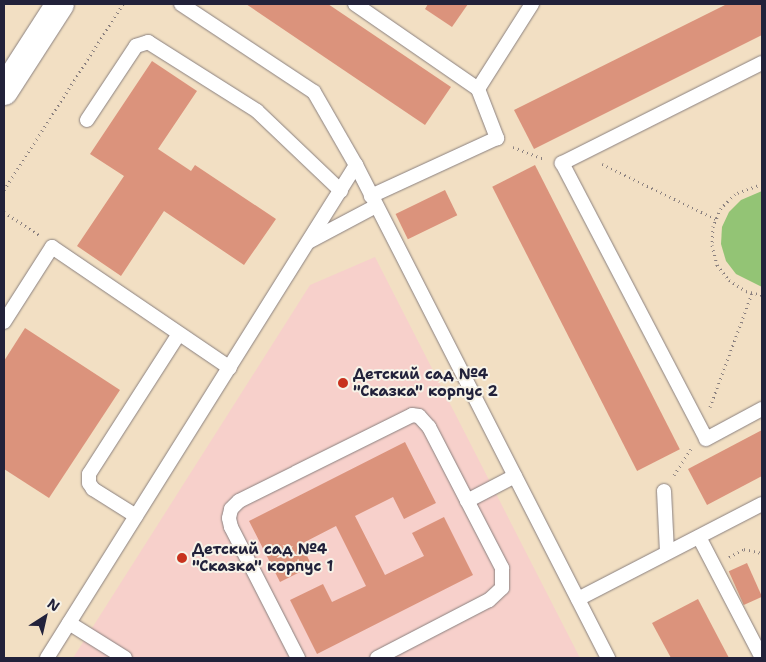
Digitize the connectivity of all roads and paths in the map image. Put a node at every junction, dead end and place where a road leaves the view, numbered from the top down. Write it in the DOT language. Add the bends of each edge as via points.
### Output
graph roads {
  1 [pos="60,4"];
  2 [pos="123,4"];
  3 [pos="181,4"];
  4 [pos="355,4"];
  5 [pos="532,4"];
  6 [pos="762,63"];
  7 [pos="478,89"];
  8 [pos="4,91"];
  9 [pos="87,120"];
  10 [pos="497,138"];
  11 [pos="581,154"];
  12 [pos="562,163"];
  13 [pos="356,165"];
  14 [pos="762,184"];
  15 [pos="4,190"];
  16 [pos="341,191"];
  17 [pos="373,201"];
  18 [pos="4,212"];
  19 [pos="716,219"];
  20 [pos="309,242"];
  21 [pos="52,247"];
  22 [pos="752,293"];
  23 [pos="762,295"];
  24 [pos="4,322"];
  25 [pos="179,334"];
  26 [pos="230,368"];
  27 [pos="762,409"];
  28 [pos="702,431"];
  29 [pos="515,476"];
  30 [pos="664,491"];
  31 [pos="466,501"];
  32 [pos="762,504"];
  33 [pos="136,516"];
  34 [pos="699,537"];
  35 [pos="667,552"];
  36 [pos="762,552"];
  37 [pos="714,566"];
  38 [pos="578,599"];
  39 [pos="69,622"];
  40 [pos="47,658"];
  41 [pos="126,658"];
  42 [pos="298,658"];
  43 [pos="377,658"];
  44 [pos="608,658"];
  45 [pos="762,658"];
  1 -- 8 [label="main road"];
  2 -- 15 [label="path"];
  3 -- 13 [label="lane" via="314,92"];
  4 -- 7 [label="lane"];
  5 -- 7 [label="lane"];
  6 -- 11 [label="lane"];
  7 -- 10 [label="lane"];
  9 -- 16 [label="lane" via="136,46 148,42 257,111"];
  10 -- 12 [label="path" via="523,153"];
  10 -- 17 [label="lane"];
  11 -- 12 [label="lane"];
  11 -- 19 [label="path"];
  12 -- 28 [label="lane"];
  13 -- 16 [label="lane"];
  13 -- 17 [label="lane"];
  14 -- 19 [label="path" via="735,194 721,208"];
  16 -- 20 [label="lane"];
  17 -- 20 [label="lane"];
  17 -- 29 [label="lane"];
  18 -- 21 [label="path" via="37,232"];
  19 -- 22 [label="path" via="712,246 718,265 729,280"];
  20 -- 26 [label="lane"];
  21 -- 24 [label="lane"];
  21 -- 25 [label="lane"];
  22 -- 23 [label="path"];
  22 -- 28 [label="path"];
  25 -- 26 [label="lane"];
  25 -- 33 [label="lane" via="89,474 93,489"];
  26 -- 33 [label="lane"];
  27 -- 28 [label="lane" via="706,439"];
  28 -- 30 [label="path"];
  29 -- 31 [label="lane"];
  29 -- 38 [label="lane"];
  30 -- 35 [label="lane"];
  31 -- 42 [label="lane" via="429,428 419,416 412,415 239,501 231,508 228,518 231,527"];
  31 -- 43 [label="lane" via="502,568 502,588 489,600"];
  32 -- 34 [label="lane"];
  33 -- 39 [label="lane"];
  34 -- 35 [label="lane"];
  34 -- 37 [label="lane"];
  35 -- 38 [label="lane"];
  36 -- 37 [label="path" via="744,549"];
  37 -- 45 [label="lane"];
  38 -- 44 [label="lane"];
  39 -- 40 [label="lane"];
  39 -- 41 [label="lane"];
}
